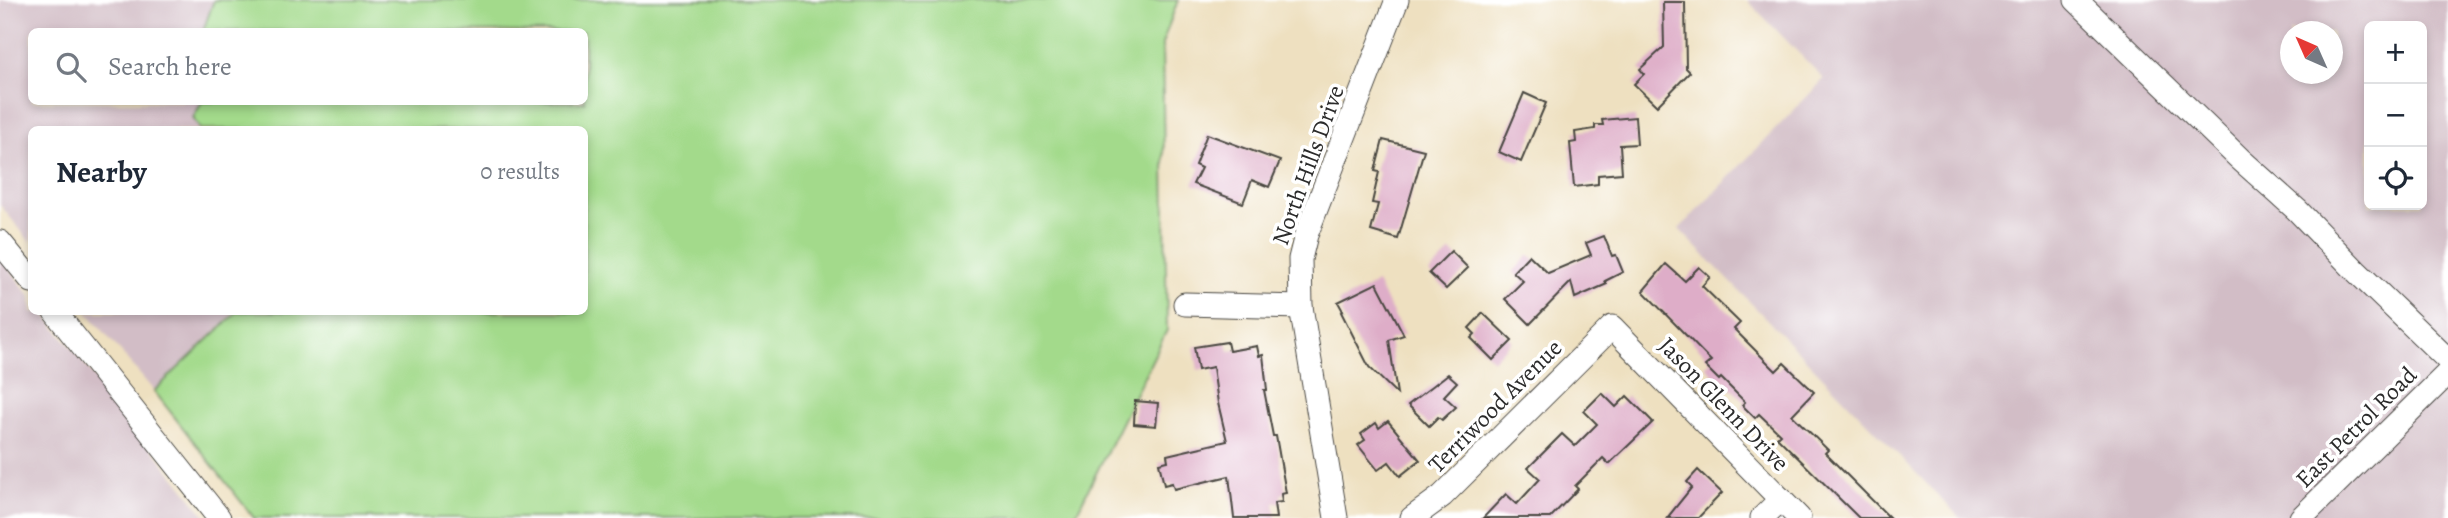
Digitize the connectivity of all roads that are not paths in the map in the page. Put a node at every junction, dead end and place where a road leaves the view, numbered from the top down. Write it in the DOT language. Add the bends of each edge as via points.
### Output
graph roads {
  1 [pos="1396,0"];
  2 [pos="2076,0"];
  3 [pos="0,242"];
  4 [pos="28,276"];
  5 [pos="1185,304"];
  6 [pos="1301,307"];
  7 [pos="57,315"];
  8 [pos="1612,327"];
  9 [pos="2448,360"];
  10 [pos="2448,373"];
  11 [pos="1781,499"];
  12 [pos="219,518"];
  13 [pos="1336,518"];
  14 [pos="1412,518"];
  15 [pos="1762,518"];
  16 [pos="1799,518"];
  17 [pos="2301,518"];
  1 -- 6 [label="street, North Hills Drive" via="1306,235 1300,259"];
  2 -- 9 [label="street"];
  3 -- 4 [label="street"];
  5 -- 6 [label="street"];
  6 -- 13 [label="street, North Hills Drive"];
  7 -- 12 [label="street"];
  8 -- 11 [label="street, Jason Glenn Drive"];
  8 -- 14 [label="street, Terriwood Avenue" via="1442,496"];
  10 -- 17 [label="street, East Petrol Road"];
  11 -- 15 [label="street"];
  11 -- 16 [label="street, Jason Glenn Drive"];
}
